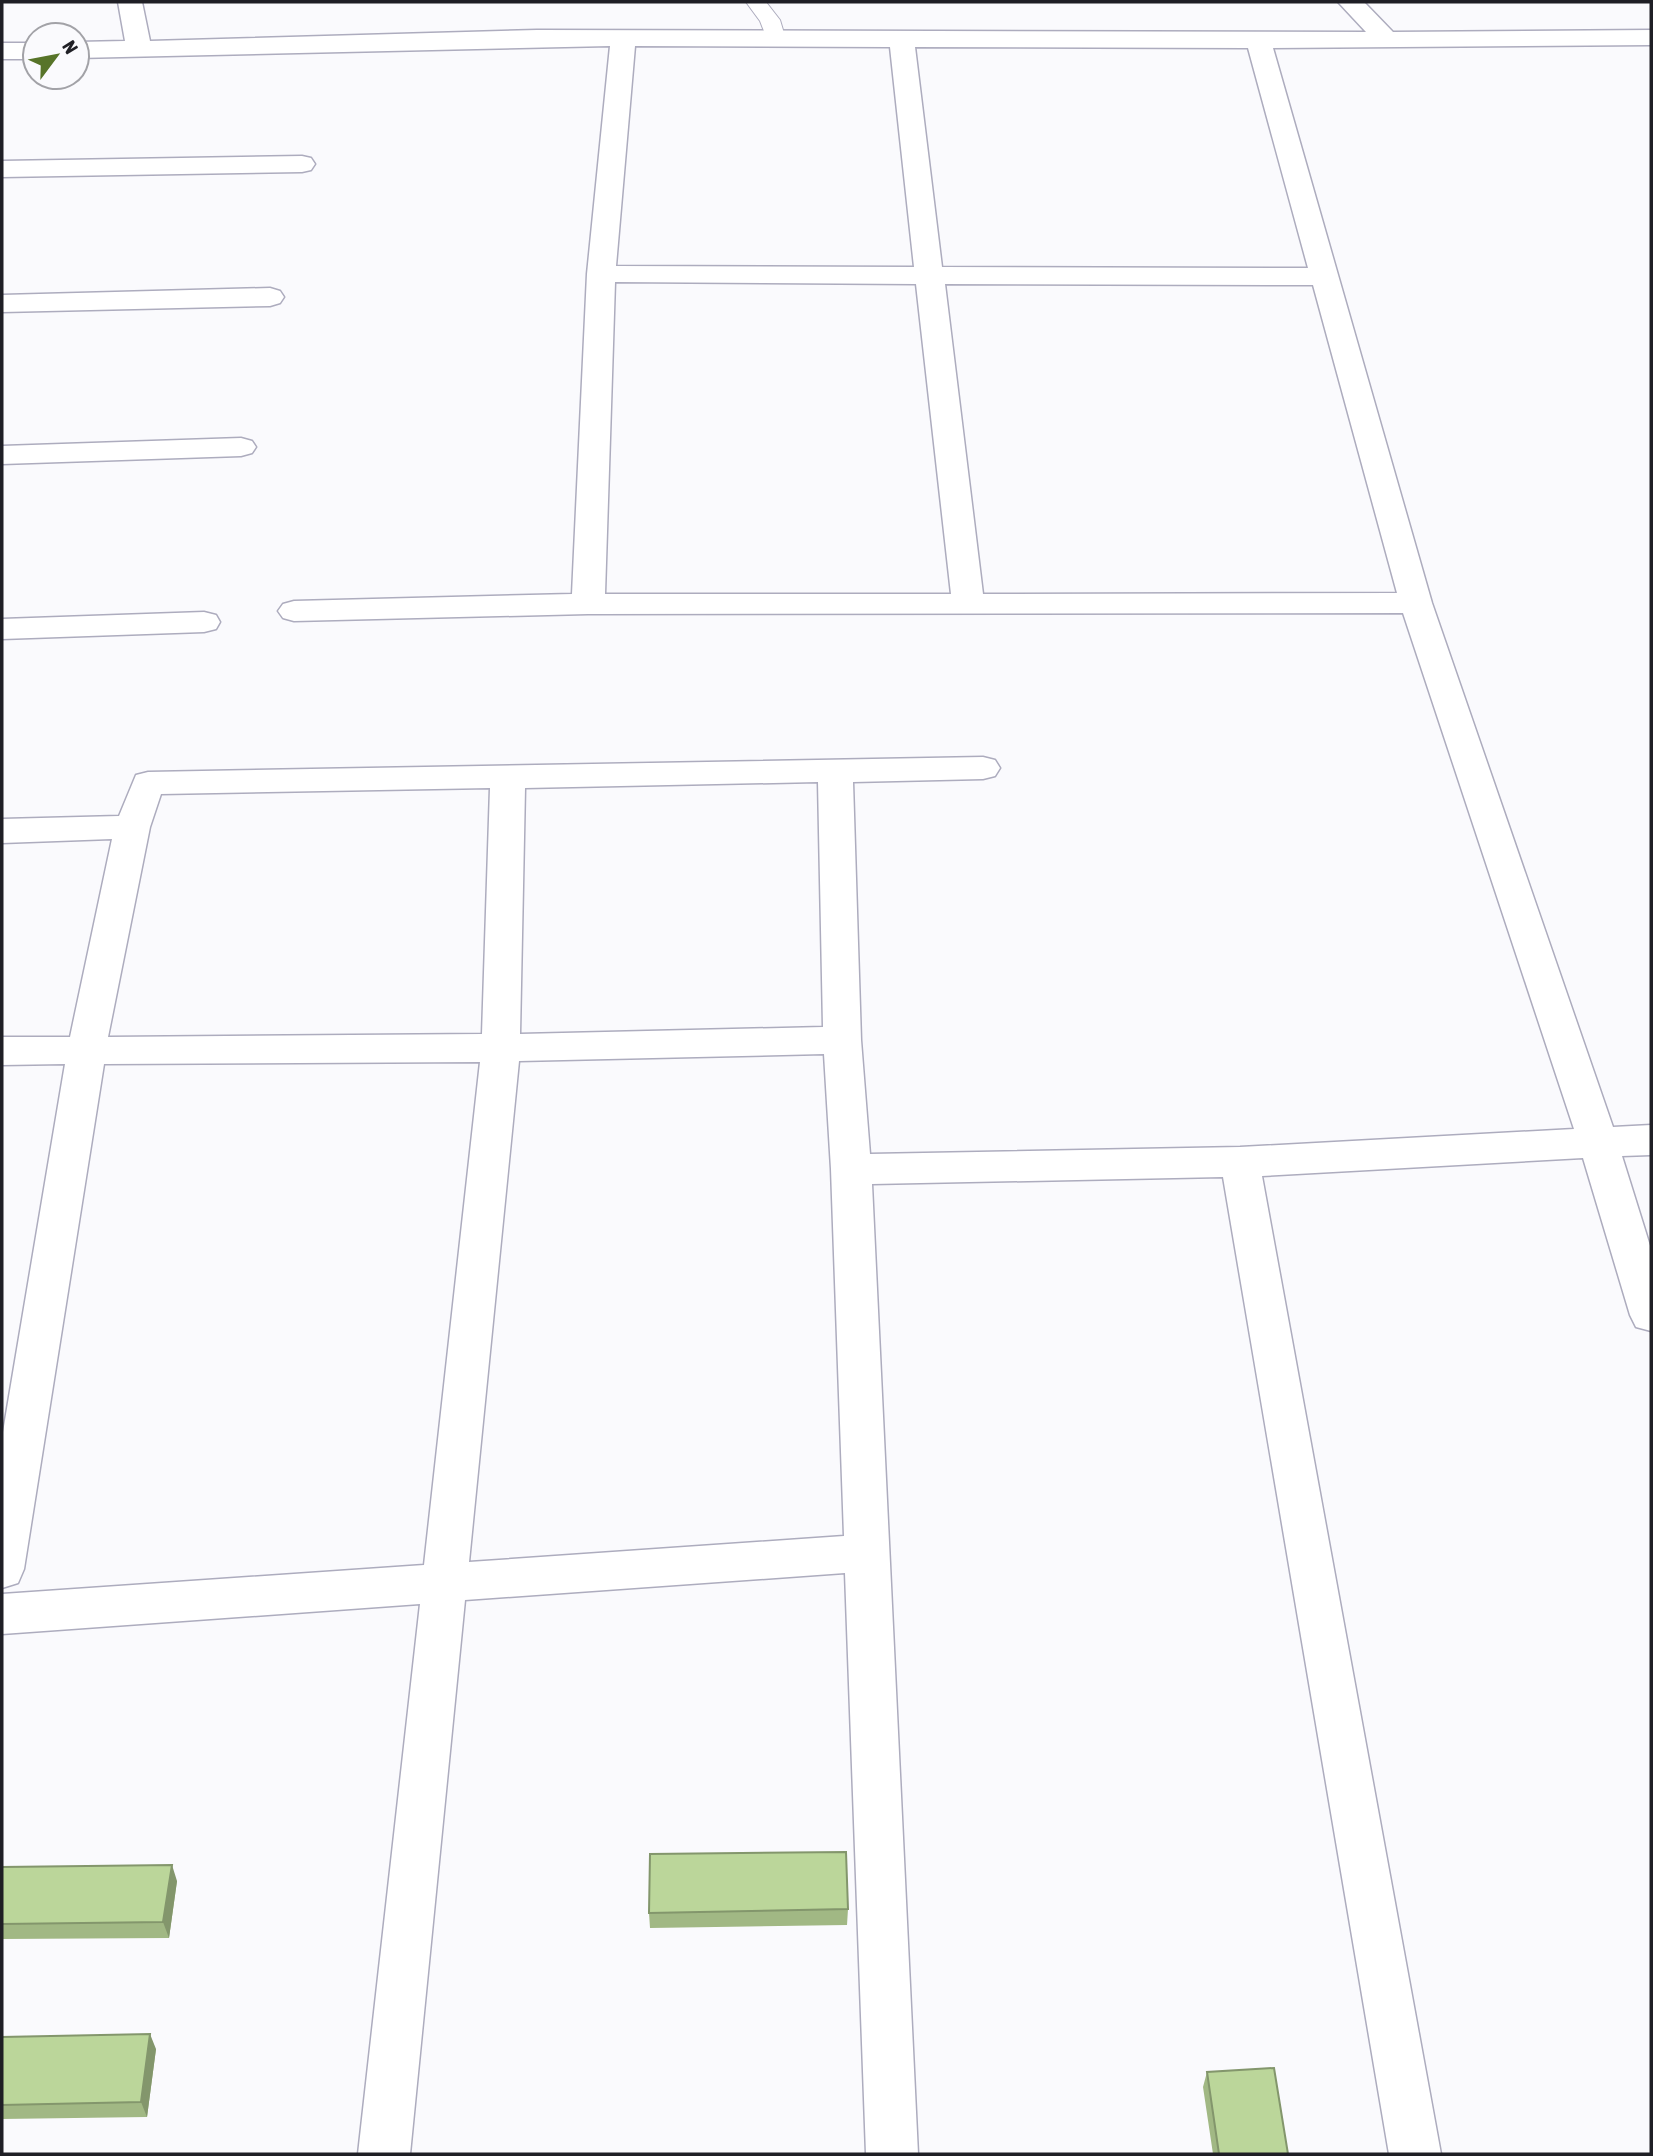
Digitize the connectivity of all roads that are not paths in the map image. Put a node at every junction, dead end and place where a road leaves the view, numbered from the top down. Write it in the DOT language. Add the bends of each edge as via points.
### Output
graph roads {
  1 [pos="130,2"];
  2 [pos="756,2"];
  3 [pos="1350,2"];
  4 [pos="1651,37"];
  5 [pos="623,38"];
  6 [pos="776,40"];
  7 [pos="1387,40"];
  8 [pos="902,41"];
  9 [pos="1258,41"];
  10 [pos="139,49"];
  11 [pos="91,50"];
  12 [pos="2,51"];
  13 [pos="21,51"];
  14 [pos="302,164"];
  15 [pos="2,169"];
  16 [pos="601,274"];
  17 [pos="931,277"];
  18 [pos="1325,277"];
  19 [pos="270,297"];
  20 [pos="2,304"];
  21 [pos="241,447"];
  22 [pos="2,455"];
  23 [pos="1416,603"];
  24 [pos="588,604"];
  25 [pos="968,605"];
  26 [pos="294,611"];
  27 [pos="204,622"];
  28 [pos="2,629"];
  29 [pos="983,768"];
  30 [pos="835,769"];
  31 [pos="508,777"];
  32 [pos="132,827"];
  33 [pos="2,831"];
  34 [pos="842,1040"];
  35 [pos="87,1048"];
  36 [pos="500,1048"];
  37 [pos="2,1051"];
  38 [pos="1651,1140"];
  39 [pos="1598,1142"];
  40 [pos="1240,1162"];
  41 [pos="851,1169"];
  42 [pos="1651,1315"];
  43 [pos="13,1433"];
  44 [pos="865,1553"];
  45 [pos="2,1569"];
  46 [pos="446,1582"];
  47 [pos="2,1614"];
  48 [pos="384,2154"];
  49 [pos="892,2154"];
  50 [pos="1415,2154"];
  1 -- 10 [label="street"];
  2 -- 6 [label="lane" via="770,20"];
  3 -- 7 [label="street"];
  4 -- 7 [label="street"];
  5 -- 6 [label="street"];
  5 -- 10 [label="street"];
  5 -- 16 [label="street"];
  6 -- 8 [label="street"];
  7 -- 9 [label="street"];
  8 -- 9 [label="street"];
  8 -- 17 [label="street"];
  9 -- 18 [label="street"];
  10 -- 11 [label="street"];
  12 -- 13 [label="street"];
  14 -- 15 [label="street"];
  16 -- 17 [label="street"];
  16 -- 24 [label="street"];
  17 -- 18 [label="street"];
  17 -- 25 [label="street"];
  18 -- 23 [label="street"];
  19 -- 20 [label="street"];
  21 -- 22 [label="street"];
  23 -- 25 [label="street"];
  23 -- 39 [label="street"];
  24 -- 25 [label="street"];
  24 -- 26 [label="street"];
  27 -- 28 [label="street"];
  29 -- 30 [label="street"];
  30 -- 31 [label="street"];
  30 -- 34 [label="street"];
  31 -- 32 [label="street" via="148,783"];
  31 -- 36 [label="street"];
  32 -- 33 [label="street"];
  32 -- 35 [label="street"];
  34 -- 36 [label="street"];
  34 -- 41 [label="street"];
  35 -- 36 [label="street"];
  35 -- 37 [label="street"];
  35 -- 43 [label="street"];
  36 -- 46 [label="street"];
  38 -- 39 [label="street"];
  39 -- 40 [label="street"];
  39 -- 42 [label="street"];
  40 -- 41 [label="street"];
  40 -- 50 [label="street"];
  41 -- 44 [label="street"];
  43 -- 45 [label="street"];
  44 -- 46 [label="street"];
  44 -- 49 [label="street"];
  46 -- 47 [label="street"];
  46 -- 48 [label="street"];
}
